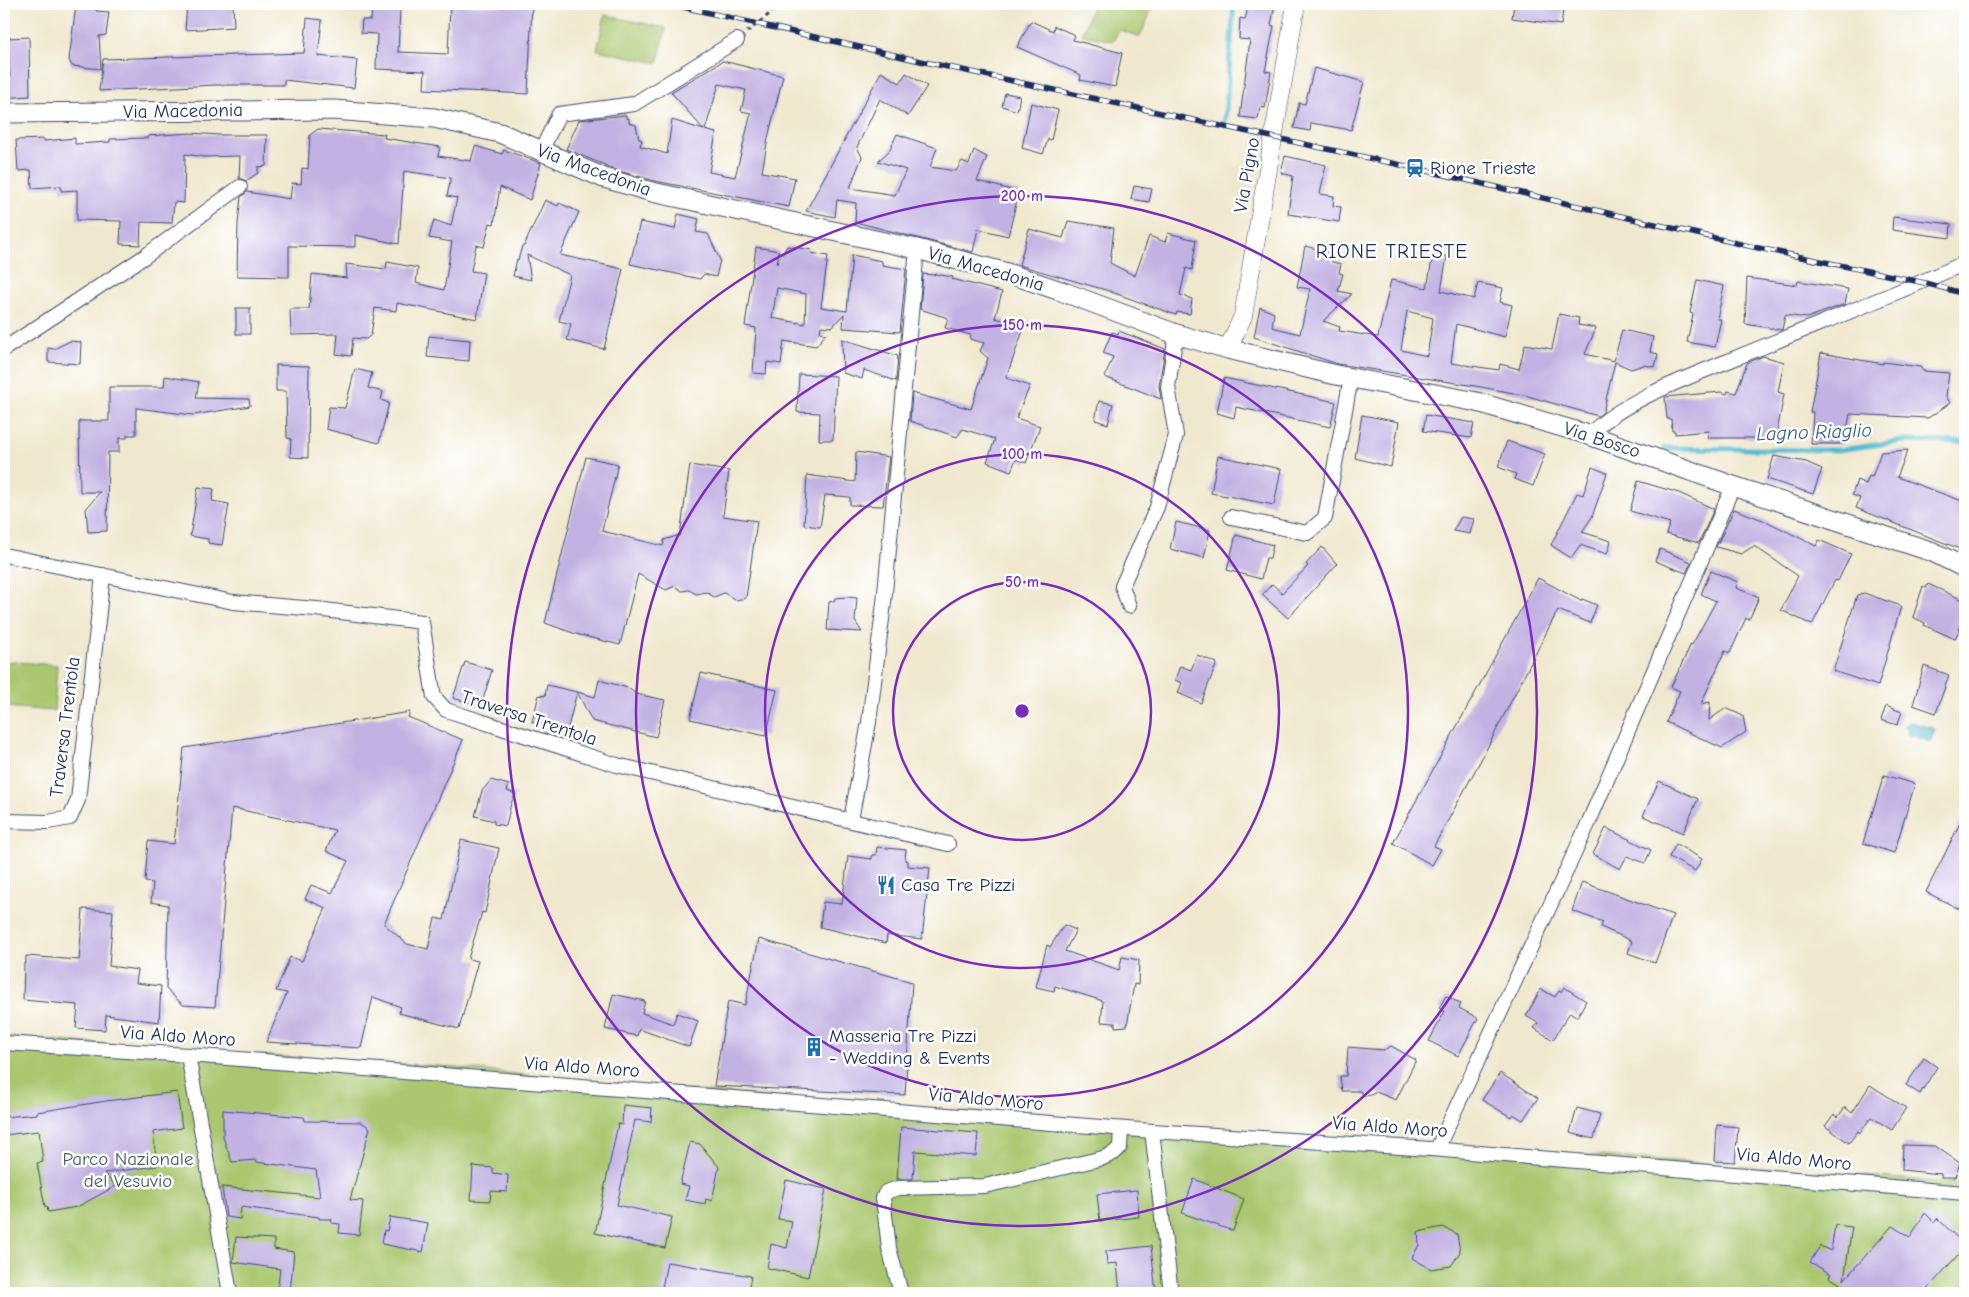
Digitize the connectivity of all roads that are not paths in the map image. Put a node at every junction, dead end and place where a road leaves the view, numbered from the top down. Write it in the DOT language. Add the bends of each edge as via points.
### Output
graph roads {
  1 [pos="1296,4"];
  2 [pos="738,40"];
  3 [pos="4,114"];
  4 [pos="541,150"];
  5 [pos="240,187"];
  6 [pos="918,250"];
  7 [pos="1965,263"];
  8 [pos="1950,270"];
  9 [pos="1965,273"];
  10 [pos="1176,334"];
  11 [pos="1228,349"];
  12 [pos="4,350"];
  13 [pos="1351,378"];
  14 [pos="1589,434"];
  15 [pos="1733,486"];
  16 [pos="1231,517"];
  17 [pos="4,555"];
  18 [pos="1965,568"];
  19 [pos="103,575"];
  20 [pos="1129,606"];
  21 [pos="852,820"];
  22 [pos="4,821"];
  23 [pos="948,844"];
  24 [pos="4,1044"];
  25 [pos="188,1055"];
  26 [pos="1121,1129"];
  27 [pos="1152,1131"];
  28 [pos="1437,1149"];
  29 [pos="1965,1193"];
  30 [pos="230,1293"];
  31 [pos="901,1293"];
  32 [pos="1171,1293"];
  1 -- 11 [label="street, Via Pigno" via="1243,316"];
  2 -- 4 [label="street" via="634,104 559,114"];
  3 -- 4 [label="main road, Via Macedonia" via="334,110 434,118 500,133"];
  4 -- 6 [label="main road, Via Macedonia" via="604,178 652,192"];
  5 -- 12 [label="street"];
  6 -- 10 [label="main road, Via Macedonia" via="1006,273"];
  6 -- 21 [label="street" via="884,603 869,722"];
  7 -- 8 [label="street"];
  8 -- 9 [label="street"];
  8 -- 14 [label="street" via="1667,387 1617,412"];
  10 -- 11 [label="main road, Via Macedonia"];
  10 -- 20 [label="street" via="1168,388 1176,435 1157,507 1122,586"];
  11 -- 13 [label="main road, Via Bosco"];
  13 -- 14 [label="main road, Via Bosco" via="1477,402"];
  13 -- 16 [label="street" via="1325,518 1306,533"];
  14 -- 15 [label="main road, Via Bosco"];
  15 -- 18 [label="main road, Via Bosco" via="1917,547"];
  15 -- 28 [label="street" via="1588,824"];
  17 -- 19 [label="street, Traversa Trentola"];
  19 -- 21 [label="street, Traversa Trentola" via="232,602 422,622 434,697 446,710 617,765"];
  19 -- 22 [label="street, Traversa Trentola" via="78,800 70,818 48,822"];
  21 -- 23 [label="street, Traversa Trentola"];
  24 -- 25 [label="street, Via Aldo Moro"];
  25 -- 26 [label="street, Via Aldo Moro"];
  25 -- 30 [label="street"];
  26 -- 27 [label="street, Via Aldo Moro"];
  26 -- 31 [label="street" via="1120,1147 1103,1158 985,1186 898,1188 886,1192 883,1198 889,1248"];
  27 -- 28 [label="street, Via Aldo Moro"];
  27 -- 32 [label="street"];
  28 -- 29 [label="street, Via Aldo Moro"];
}
